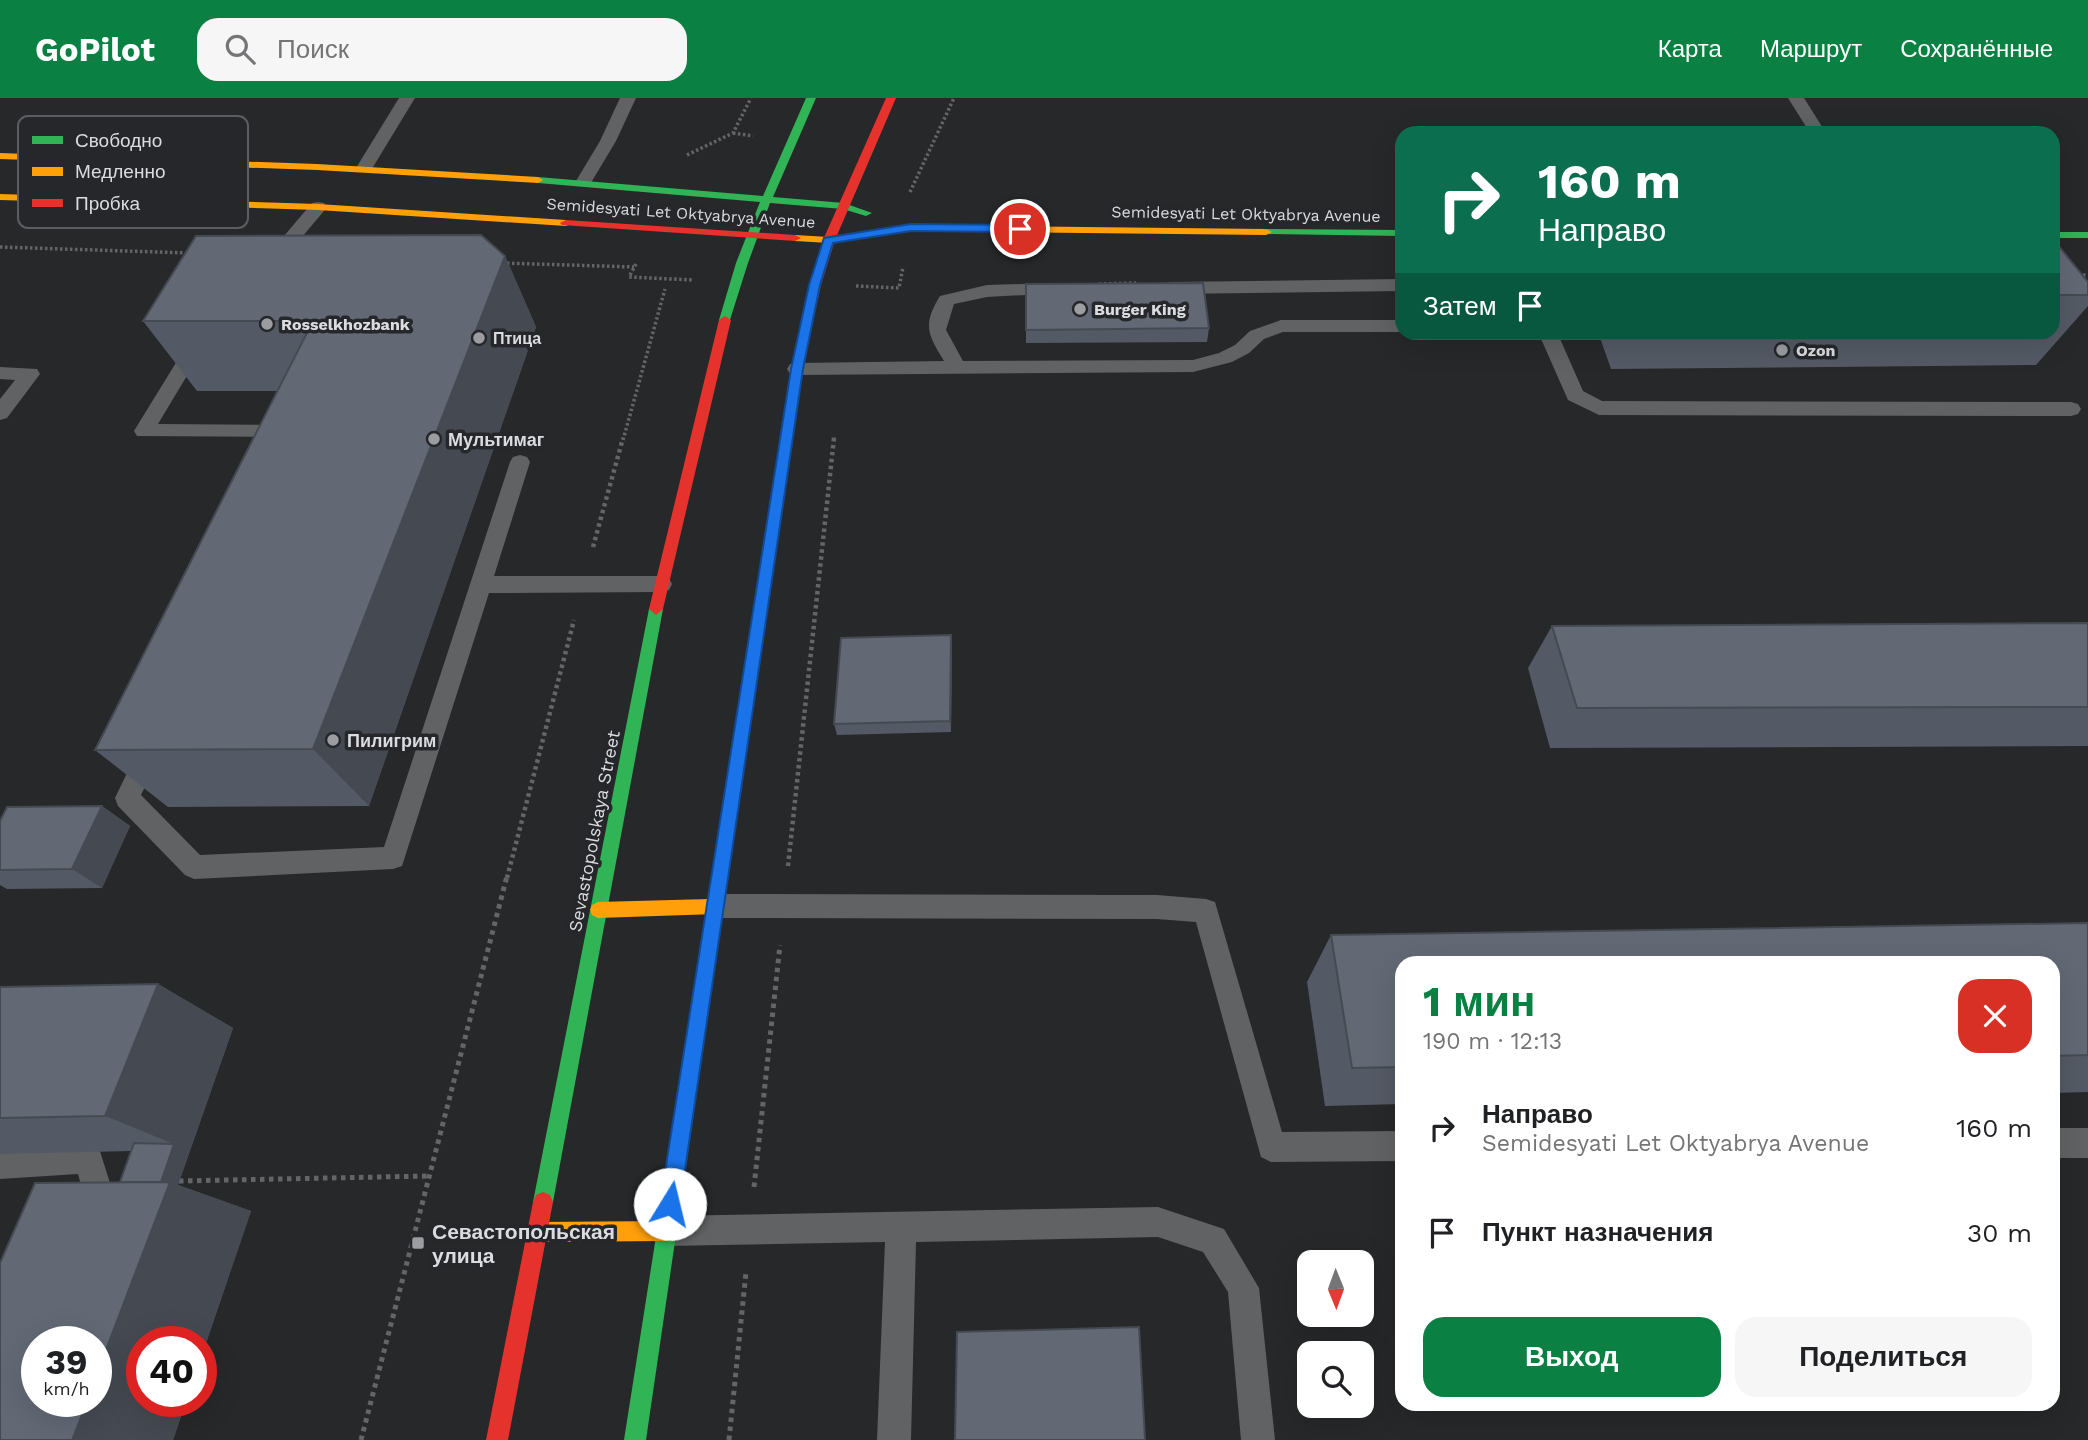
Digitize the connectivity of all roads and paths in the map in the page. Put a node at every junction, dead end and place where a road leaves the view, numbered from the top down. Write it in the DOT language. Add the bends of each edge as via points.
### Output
graph roads {
  1 [pos="407,98"];
  2 [pos="628,98"];
  3 [pos="811,98"];
  4 [pos="891,98"];
  5 [pos="954,98"];
  6 [pos="1796,98"];
  7 [pos="1814,126"];
  8 [pos="0,156"];
  9 [pos="18,157"];
  10 [pos="248,164"];
  11 [pos="364,168"];
  12 [pos="584,181"];
  13 [pos="0,197"];
  14 [pos="18,198"];
  15 [pos="768,198"];
  16 [pos="248,205"];
  17 [pos="844,206"];
  18 [pos="318,207"];
  19 [pos="911,228"];
  20 [pos="1395,233"];
  21 [pos="2088,234"];
  22 [pos="751,235"];
  23 [pos="2060,235"];
  24 [pos="828,240"];
  25 [pos="261,274"];
  26 [pos="2076,275"];
  27 [pos="2088,275"];
  28 [pos="814,285"];
  29 [pos="1395,285"];
  30 [pos="1155,288"];
  31 [pos="665,289"];
  32 [pos="1073,289"];
  33 [pos="1395,326"];
  34 [pos="210,329"];
  35 [pos="1551,340"];
  36 [pos="957,368"];
  37 [pos="797,369"];
  38 [pos="0,373"];
  39 [pos="2071,409"];
  40 [pos="0,413"];
  41 [pos="289,458"];
  42 [pos="520,462"];
  43 [pos="480,584"];
  44 [pos="584,584"];
  45 [pos="661,584"];
  46 [pos="157,735"];
  47 [pos="716,906"];
  48 [pos="598,910"];
  49 [pos="2060,1143"];
  50 [pos="2088,1143"];
  51 [pos="1395,1146"];
  52 [pos="0,1164"];
  53 [pos="429,1177"];
  54 [pos="179,1181"];
  55 [pos="901,1228"];
  56 [pos="666,1231"];
  57 [pos="537,1232"];
  58 [pos="85,1241"];
  59 [pos="361,1440"];
  60 [pos="497,1440"];
  61 [pos="635,1440"];
  62 [pos="894,1440"];
  63 [pos="1258,1440"];
  1 -- 11 [label="lane"];
  2 -- 12 [label="lane"];
  3 -- 15 [label="street"];
  4 -- 17 [label="street"];
  5 -- 19 [label="path" via="910,192"];
  6 -- 7 [label="lane"];
  8 -- 9 [label="street, Semidesyati Let Oktyabrya Avenue"];
  10 -- 11 [label="street, Semidesyati Let Oktyabrya Avenue"];
  11 -- 12 [label="street, Semidesyati Let Oktyabrya Avenue"];
  12 -- 15 [label="street, Semidesyati Let Oktyabrya Avenue"];
  13 -- 14 [label="street, Semidesyati Let Oktyabrya Avenue"];
  15 -- 17 [label="street, Semidesyati Let Oktyabrya Avenue"];
  15 -- 22 [label="street"];
  16 -- 18 [label="street, Semidesyati Let Oktyabrya Avenue"];
  17 -- 19 [label="street, Semidesyati Let Oktyabrya Avenue"];
  17 -- 24 [label="street"];
  18 -- 22 [label="street, Semidesyati Let Oktyabrya Avenue"];
  18 -- 25 [label="lane"];
  19 -- 20 [label="street, Semidesyati Let Oktyabrya Avenue"];
  19 -- 24 [label="street, Semidesyati Let Oktyabrya Avenue"];
  19 -- 28 [label="path" via="899,288"];
  21 -- 23 [label="street"];
  22 -- 24 [label="street, Semidesyati Let Oktyabrya Avenue"];
  22 -- 45 [label="street, Sevastopolskaya Street" via="734,282"];
  24 -- 28 [label="street"];
  26 -- 27 [label="path"];
  28 -- 37 [label="street"];
  29 -- 30 [label="lane"];
  31 -- 44 [label="path"];
  32 -- 36 [label="lane" via="991,290 946,300 935,327"];
  33 -- 36 [label="lane" via="1281,326 1257,335 1225,358 1194,366"];
  34 -- 41 [label="lane" via="144,431 301,432"];
  35 -- 39 [label="lane" via="1575,395 1599,408"];
  36 -- 37 [label="lane"];
  37 -- 47 [label="street"];
  38 -- 40 [label="lane" via="30,374"];
  42 -- 43 [label="lane"];
  43 -- 44 [label="lane"];
  43 -- 46 [label="lane" via="393,858 194,867 127,798"];
  44 -- 45 [label="lane"];
  44 -- 53 [label="path"];
  45 -- 48 [label="street, Sevastopolskaya Street"];
  47 -- 48 [label="street"];
  47 -- 51 [label="lane" via="1206,911 1272,1147"];
  47 -- 56 [label="street"];
  48 -- 57 [label="street, Sevastopolskaya Street"];
  49 -- 50 [label="lane"];
  52 -- 58 [label="lane" via="89,1158 99,1196"];
  53 -- 54 [label="path"];
  53 -- 59 [label="path"];
  55 -- 56 [label="lane"];
  55 -- 62 [label="lane"];
  55 -- 63 [label="lane" via="1157,1222 1213,1240 1242,1288"];
  56 -- 57 [label="street"];
  56 -- 61 [label="street"];
  57 -- 60 [label="street, Sevastopolskaya Street"];
}
